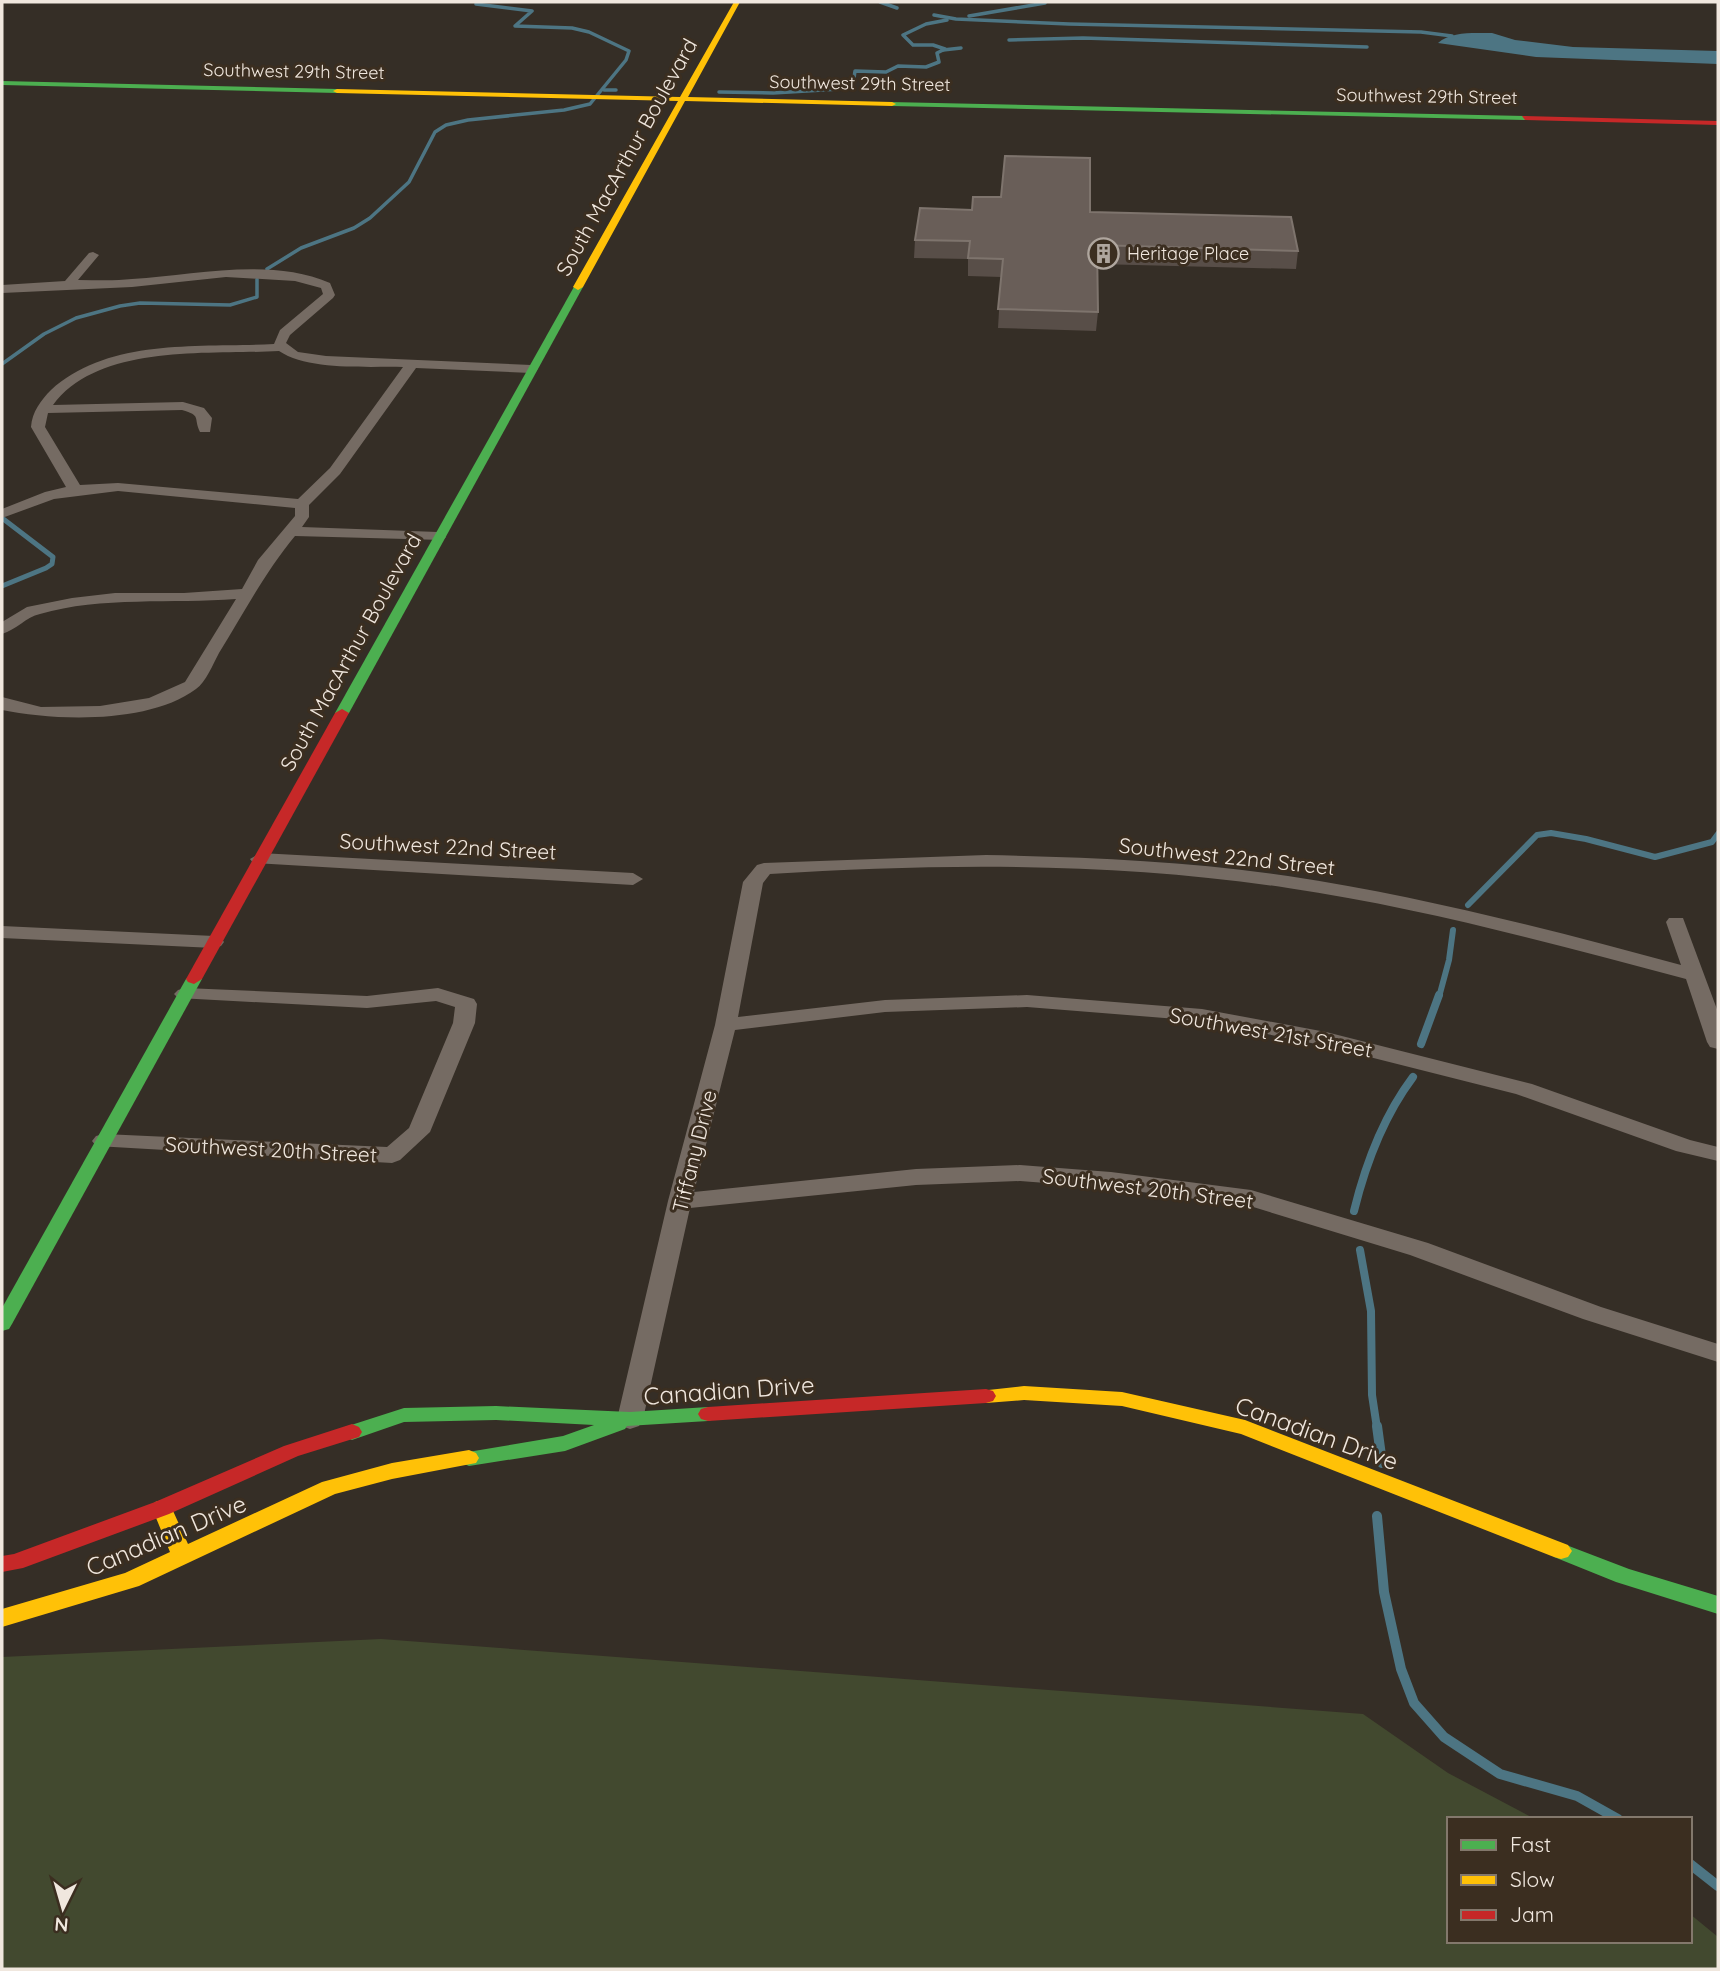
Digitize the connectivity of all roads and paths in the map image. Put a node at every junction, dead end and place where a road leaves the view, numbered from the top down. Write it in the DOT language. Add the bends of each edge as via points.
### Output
graph roads {
  1 [pos="737,2"];
  2 [pos="2,83"];
  3 [pos="683,98"];
  4 [pos="1718,122"];
  5 [pos="93,255"];
  6 [pos="69,284"];
  7 [pos="2,289"];
  8 [pos="282,347"];
  9 [pos="411,365"];
  10 [pos="531,369"];
  11 [pos="43,409"];
  12 [pos="205,429"];
  13 [pos="75,489"];
  14 [pos="6,512"];
  15 [pos="298,517"];
  16 [pos="442,530"];
  17 [pos="248,593"];
  18 [pos="2,629"];
  19 [pos="2,702"];
  20 [pos="260,859"];
  21 [pos="633,879"];
  22 [pos="753,882"];
  23 [pos="1676,922"];
  24 [pos="2,932"];
  25 [pos="214,942"];
  26 [pos="1693,975"];
  27 [pos="185,994"];
  28 [pos="726,1025"];
  29 [pos="1718,1042"];
  30 [pos="104,1140"];
  31 [pos="1718,1154"];
  32 [pos="680,1201"];
  33 [pos="2,1324"];
  34 [pos="1718,1353"];
  35 [pos="630,1419"];
  36 [pos="162,1508"];
  37 [pos="182,1556"];
  38 [pos="2,1563"];
  39 [pos="1718,1605"];
  40 [pos="2,1618"];
  1 -- 3 [label="street, South MacArthur Boulevard"];
  2 -- 3 [label="street, Southwest 29th Street"];
  3 -- 4 [label="street, Southwest 29th Street"];
  3 -- 10 [label="street, South MacArthur Boulevard"];
  5 -- 6 [label="street"];
  6 -- 7 [label="street"];
  6 -- 8 [label="street" via="132,284 226,273 310,279 326,286 330,295 284,333"];
  8 -- 9 [label="street" via="294,355 326,360"];
  8 -- 11 [label="street" via="167,352 117,361 72,379"];
  9 -- 10 [label="street"];
  9 -- 15 [label="street"];
  10 -- 16 [label="street, South MacArthur Boulevard"];
  11 -- 12 [label="street" via="183,406 199,411"];
  11 -- 13 [label="street" via="38,427"];
  13 -- 14 [label="street"];
  13 -- 15 [label="street" via="118,486"];
  15 -- 16 [label="street"];
  15 -- 17 [label="street"];
  16 -- 20 [label="street, South MacArthur Boulevard"];
  17 -- 18 [label="street" via="72,603 33,610"];
  17 -- 19 [label="street" via="191,685 153,703 100,711 41,712"];
  20 -- 21 [label="street, Southwest 22nd Street"];
  20 -- 25 [label="street, South MacArthur Boulevard"];
  22 -- 26 [label="street, Southwest 22nd Street" via="764,869 953,861 1215,874 1357,893 1524,929"];
  22 -- 28 [label="street, Tiffany Drive"];
  23 -- 26 [label="street"];
  24 -- 25 [label="street"];
  25 -- 27 [label="street, South MacArthur Boulevard"];
  26 -- 29 [label="street"];
  27 -- 30 [label="street, South MacArthur Boulevard"];
  27 -- 30 [label="street, Southwest 20th Street" via="366,1002 438,994 466,1004 464,1023 419,1132 392,1155"];
  28 -- 31 [label="street, Southwest 21st Street" via="885,1006 1027,1001 1202,1016 1326,1039 1511,1085"];
  28 -- 32 [label="street, Tiffany Drive"];
  30 -- 33 [label="street, South MacArthur Boulevard"];
  32 -- 34 [label="street, Southwest 20th Street" via="916,1177 1020,1173 1251,1198 1419,1249 1592,1313"];
  32 -- 35 [label="street, Tiffany Drive"];
  35 -- 36 [label="street, Canadian Drive" via="496,1413 404,1415 291,1451"];
  35 -- 37 [label="street, Canadian Drive" via="565,1443 392,1471 329,1488"];
  35 -- 39 [label="street, Canadian Drive" via="1024,1393 1122,1399 1245,1427 1623,1576"];
  36 -- 37 [label="street"];
  36 -- 38 [label="street, Canadian Drive"];
  37 -- 40 [label="street, Canadian Drive" via="131,1580"];
}
